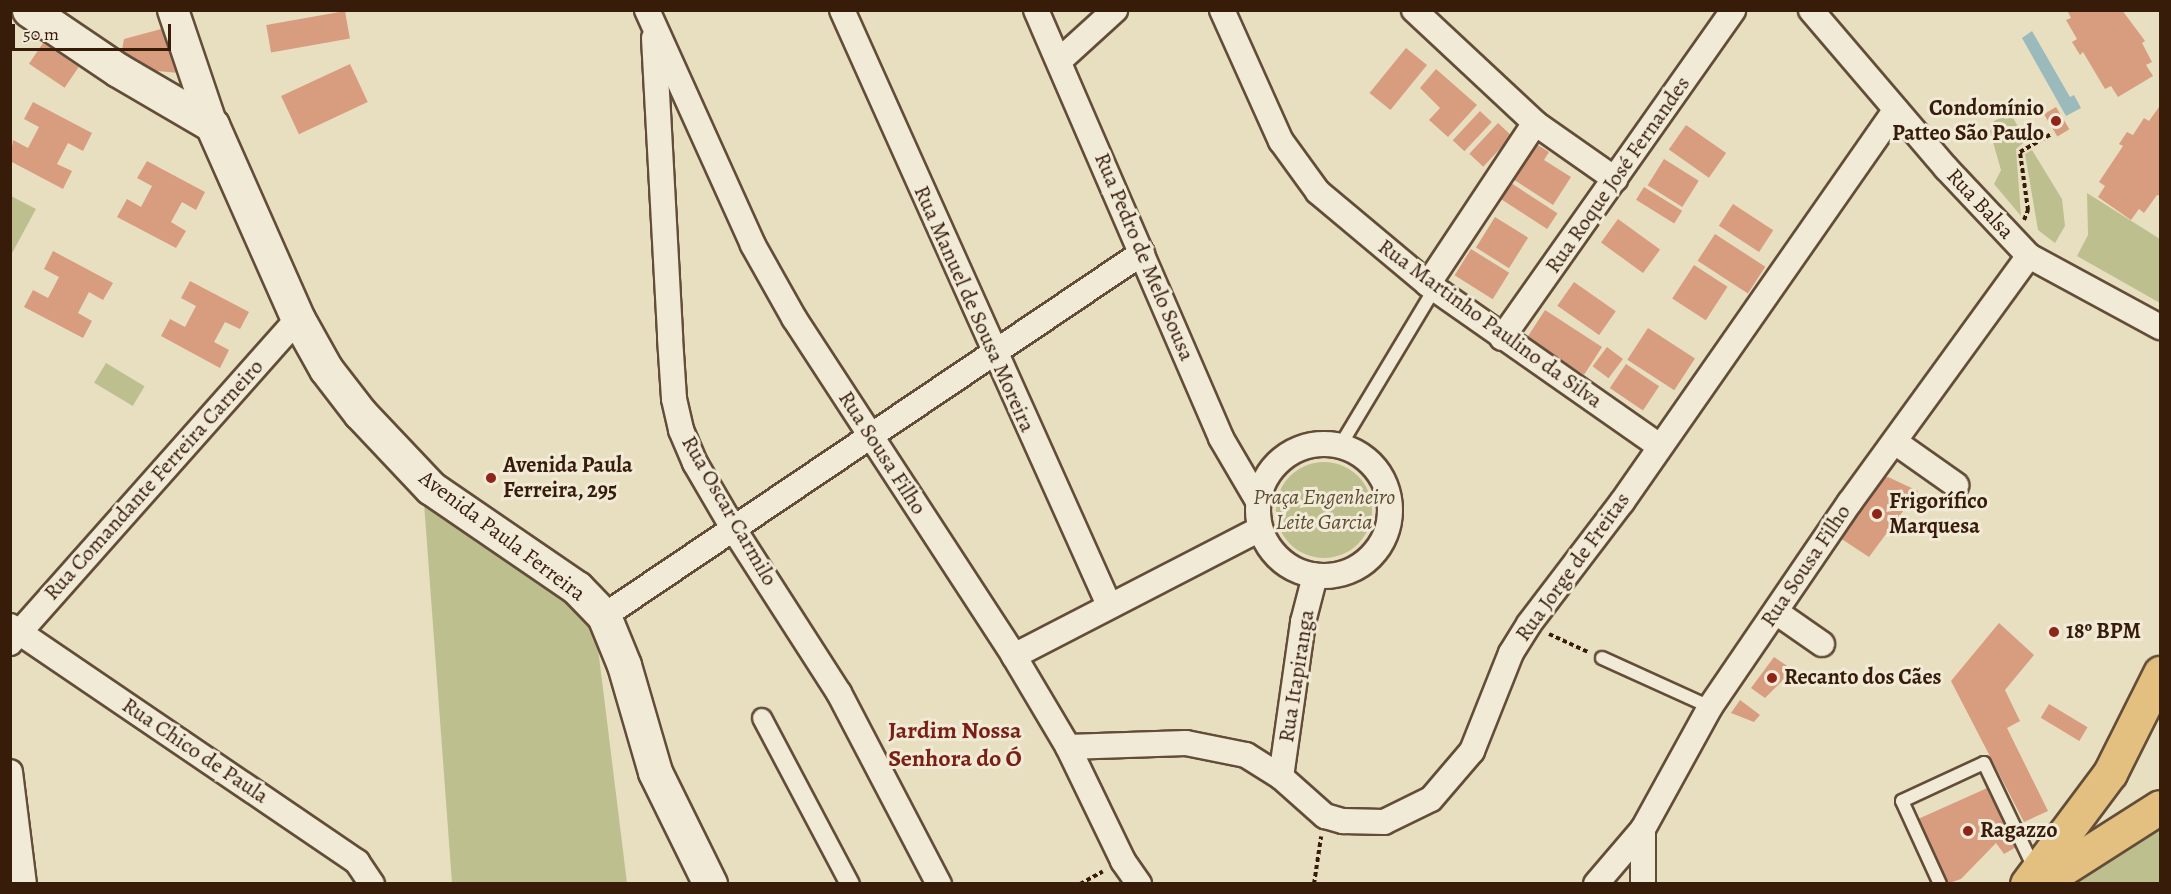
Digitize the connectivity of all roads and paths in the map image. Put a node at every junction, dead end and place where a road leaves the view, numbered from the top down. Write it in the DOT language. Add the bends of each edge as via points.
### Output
graph roads {
  1 [pos="29,10"];
  2 [pos="173,10"];
  3 [pos="842,10"];
  4 [pos="1036,10"];
  5 [pos="1115,10"];
  6 [pos="1222,10"];
  7 [pos="1414,10"];
  8 [pos="1732,10"];
  9 [pos="1811,10"];
  10 [pos="650,18"];
  11 [pos="1059,61"];
  12 [pos="1895,110"];
  13 [pos="1535,123"];
  14 [pos="212,125"];
  15 [pos="2051,134"];
  16 [pos="1615,179"];
  17 [pos="2023,224"];
  18 [pos="1142,253"];
  19 [pos="2029,256"];
  20 [pos="1431,286"];
  21 [pos="298,319"];
  22 [pos="2160,327"];
  23 [pos="1502,338"];
  24 [pos="993,353"];
  25 [pos="871,436"];
  26 [pos="1895,442"];
  27 [pos="1340,446"];
  28 [pos="1659,446"];
  29 [pos="1956,484"];
  30 [pos="1258,501"];
  31 [pos="733,528"];
  32 [pos="1260,529"];
  33 [pos="1315,576"];
  34 [pos="1109,605"];
  35 [pos="1776,612"];
  36 [pos="604,616"];
  37 [pos="1529,624"];
  38 [pos="13,633"];
  39 [pos="1822,644"];
  40 [pos="1014,656"];
  41 [pos="1602,658"];
  42 [pos="2160,673"];
  43 [pos="1710,707"];
  44 [pos="762,718"];
  45 [pos="1068,747"];
  46 [pos="10,772"];
  47 [pos="1281,777"];
  48 [pos="2160,807"];
  49 [pos="1325,816"];
  50 [pos="1643,829"];
  51 [pos="2034,880"];
  52 [pos="24,884"];
  53 [pos="372,884"];
  54 [pos="710,884"];
  55 [pos="850,884"];
  56 [pos="939,884"];
  57 [pos="1139,884"];
  58 [pos="1314,884"];
  59 [pos="1596,884"];
  60 [pos="1643,884"];
  61 [pos="1940,884"];
  1 -- 14 [label="main road" via="118,70"];
  2 -- 14 [label="street, Avenida Paula Ferreira"];
  3 -- 24 [label="street, Rua Manuel de Sousa Moreira"];
  4 -- 11 [label="street, Rua Pedro de Melo Sousa"];
  5 -- 11 [label="street"];
  6 -- 20 [label="street, Rua Martinho Paulino da Silva" via="1281,141 1298,169 1318,192"];
  7 -- 13 [label="street"];
  8 -- 16 [label="street, Rua Roque José Fernandes"];
  9 -- 12 [label="street, Rua Balsa"];
  10 -- 25 [label="street, Rua Sousa Filho" via="753,245"];
  10 -- 31 [label="street, Rua Oscar Carmilo" via="674,399 695,462"];
  11 -- 18 [label="street, Rua Pedro de Melo Sousa"];
  12 -- 19 [label="street, Rua Balsa"];
  12 -- 28 [label="street, Rua Jorge de Freitas"];
  13 -- 16 [label="street"];
  13 -- 20 [label="street"];
  14 -- 21 [label="main road, Avenida Paula Ferreira"];
  15 -- 17 [label="path" via="2020,152 2028,210"];
  16 -- 23 [label="street, Rua Roque José Fernandes"];
  18 -- 24 [label="street"];
  18 -- 30 [label="street, Rua Pedro de Melo Sousa" via="1221,438"];
  19 -- 22 [label="street, Rua Balsa"];
  19 -- 26 [label="street, Rua Sousa Filho"];
  20 -- 23 [label="street, Rua Martinho Paulino da Silva"];
  20 -- 27 [label="lane"];
  21 -- 36 [label="main road, Avenida Paula Ferreira" via="326,369 394,452 431,488 577,588"];
  21 -- 38 [label="street, Rua Comandante Ferreira Carneiro"];
  23 -- 28 [label="street, Rua Martinho Paulino da Silva"];
  24 -- 25 [label="street"];
  24 -- 34 [label="street, Rua Manuel de Sousa Moreira"];
  25 -- 31 [label="street"];
  25 -- 40 [label="street, Rua Sousa Filho"];
  26 -- 29 [label="street"];
  26 -- 35 [label="street, Rua Sousa Filho"];
  27 -- 30 [label="street" via="1322,444 1288,454 1265,480"];
  27 -- 33 [label="street" via="1360,455 1377,470 1387,490 1388,523 1375,554 1358,568 1337,576"];
  28 -- 37 [label="street, Rua Jorge de Freitas"];
  30 -- 32 [label="street"];
  31 -- 36 [label="street"];
  31 -- 56 [label="street, Rua Oscar Carmilo" via="839,693"];
  32 -- 33 [label="street" via="1281,561"];
  32 -- 34 [label="street"];
  33 -- 47 [label="street, Rua Itapiranga" via="1303,622"];
  34 -- 40 [label="street"];
  35 -- 39 [label="street"];
  35 -- 43 [label="street, Rua Sousa Filho"];
  36 -- 54 [label="main road, Avenida Paula Ferreira" via="624,665 655,772"];
  37 -- 41 [label="path"];
  37 -- 49 [label="street, Rua Jorge de Freitas" via="1511,653 1472,751 1431,799 1384,822 1365,824"];
  38 -- 53 [label="street, Rua Chico de Paula" via="357,862"];
  40 -- 45 [label="street, Rua Sousa Filho"];
  41 -- 43 [label="lane"];
  42 -- 51 [label="main road" via="2110,773"];
  43 -- 50 [label="street, Rua Sousa Filho"];
  44 -- 55 [label="street"];
  45 -- 47 [label="street" via="1186,743 1246,755"];
  45 -- 57 [label="street, Rua Sousa Filho" via="1123,861"];
  46 -- 52 [label="street"];
  47 -- 49 [label="street"];
  48 -- 51 [label="main road"];
  49 -- 58 [label="path"];
  50 -- 59 [label="street, Rua Sousa Filho"];
  50 -- 60 [label="street"];
  51 -- 61 [label="lane" via="1984,763 1902,801"];
}
